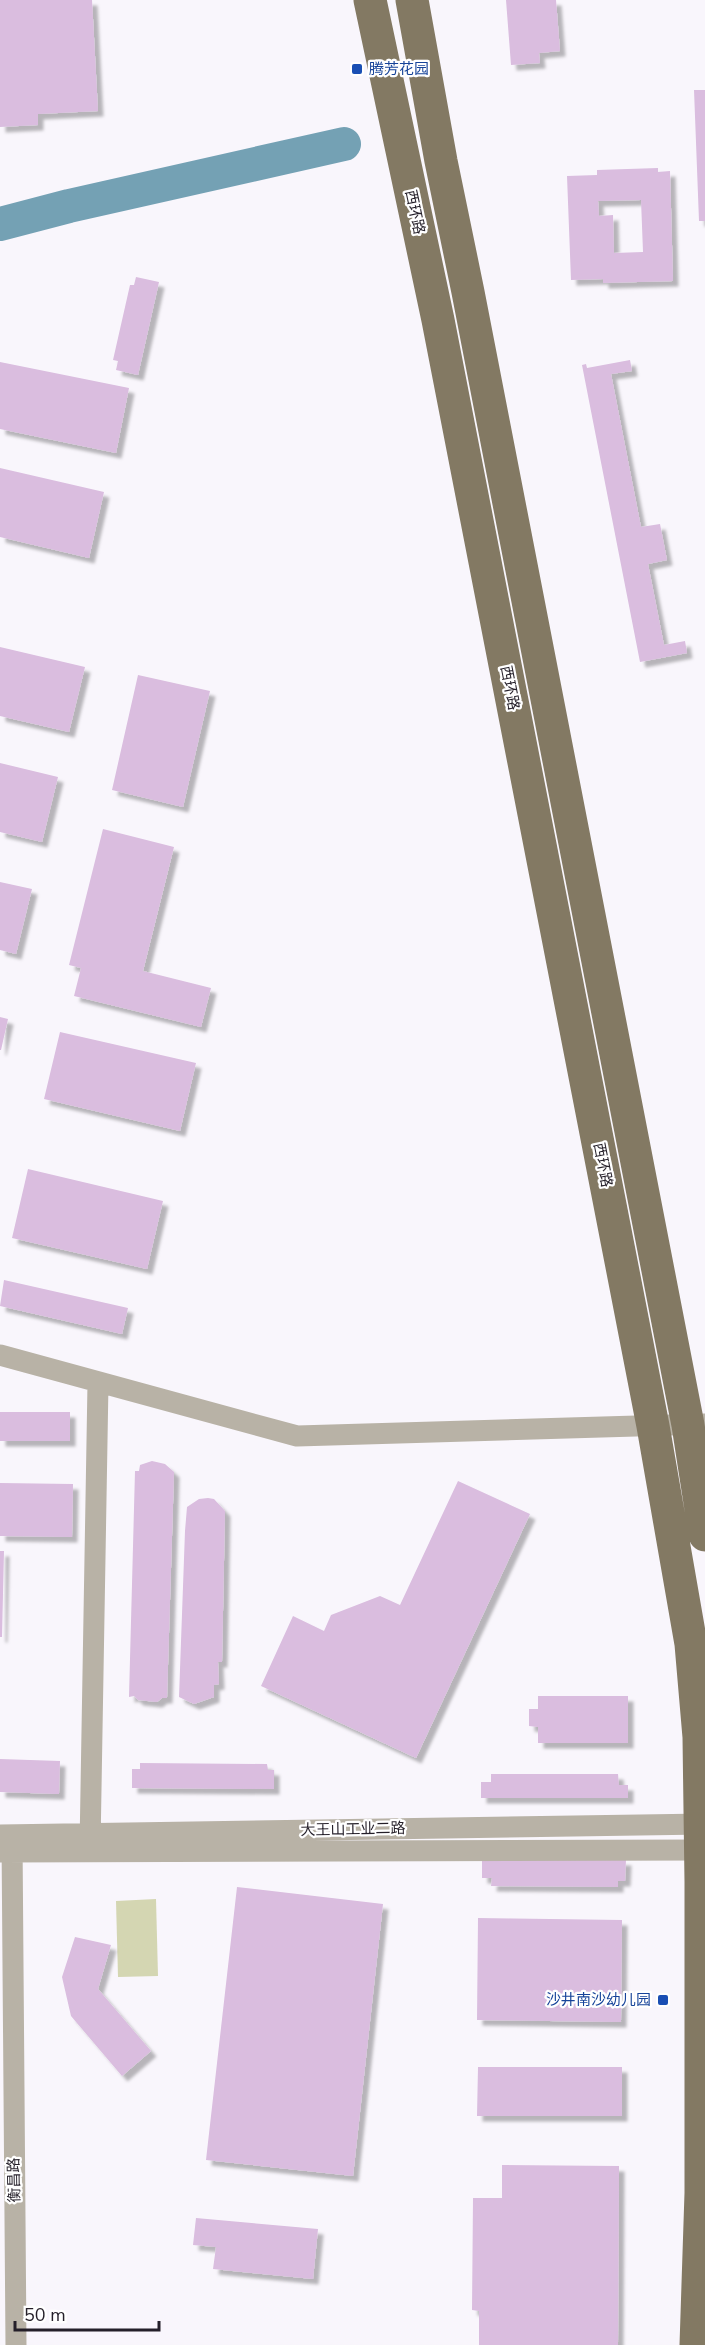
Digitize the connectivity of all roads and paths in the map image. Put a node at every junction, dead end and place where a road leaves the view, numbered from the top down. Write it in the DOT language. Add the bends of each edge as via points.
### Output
graph roads {
  1 [pos="370,0"];
  2 [pos="412,0"];
  3 [pos="0,1355"];
  4 [pos="98,1383"];
  5 [pos="696,1425"];
  6 [pos="653,1426"];
  7 [pos="705,1535"];
  8 [pos="701,1719"];
  9 [pos="703,1837"];
  10 [pos="6,1843"];
  11 [pos="90,1843"];
  12 [pos="7,2143"];
  13 [pos="703,2194"];
  14 [pos="16,2345"];
  15 [pos="696,2345"];
  1 -- 6 [label="main road, 西环路" via="438,320"];
  2 -- 5 [label="main road" via="441,161"];
  3 -- 4 [label="street"];
  4 -- 6 [label="street" via="297,1436"];
  4 -- 11 [label="street"];
  5 -- 6 [label="street"];
  5 -- 7 [label="main road"];
  6 -- 8 [label="main road, 西环路"];
  8 -- 9 [label="main road, 西环路"];
  9 -- 11 [label="street, 大王山工业二路"];
  9 -- 13 [label="main road, 西环路"];
  10 -- 11 [label="street, 大王山工业二路"];
  10 -- 12 [label="street, 衡昌路"];
  12 -- 14 [label="street, 衡昌路"];
  13 -- 15 [label="main road, 西环路"];
}
